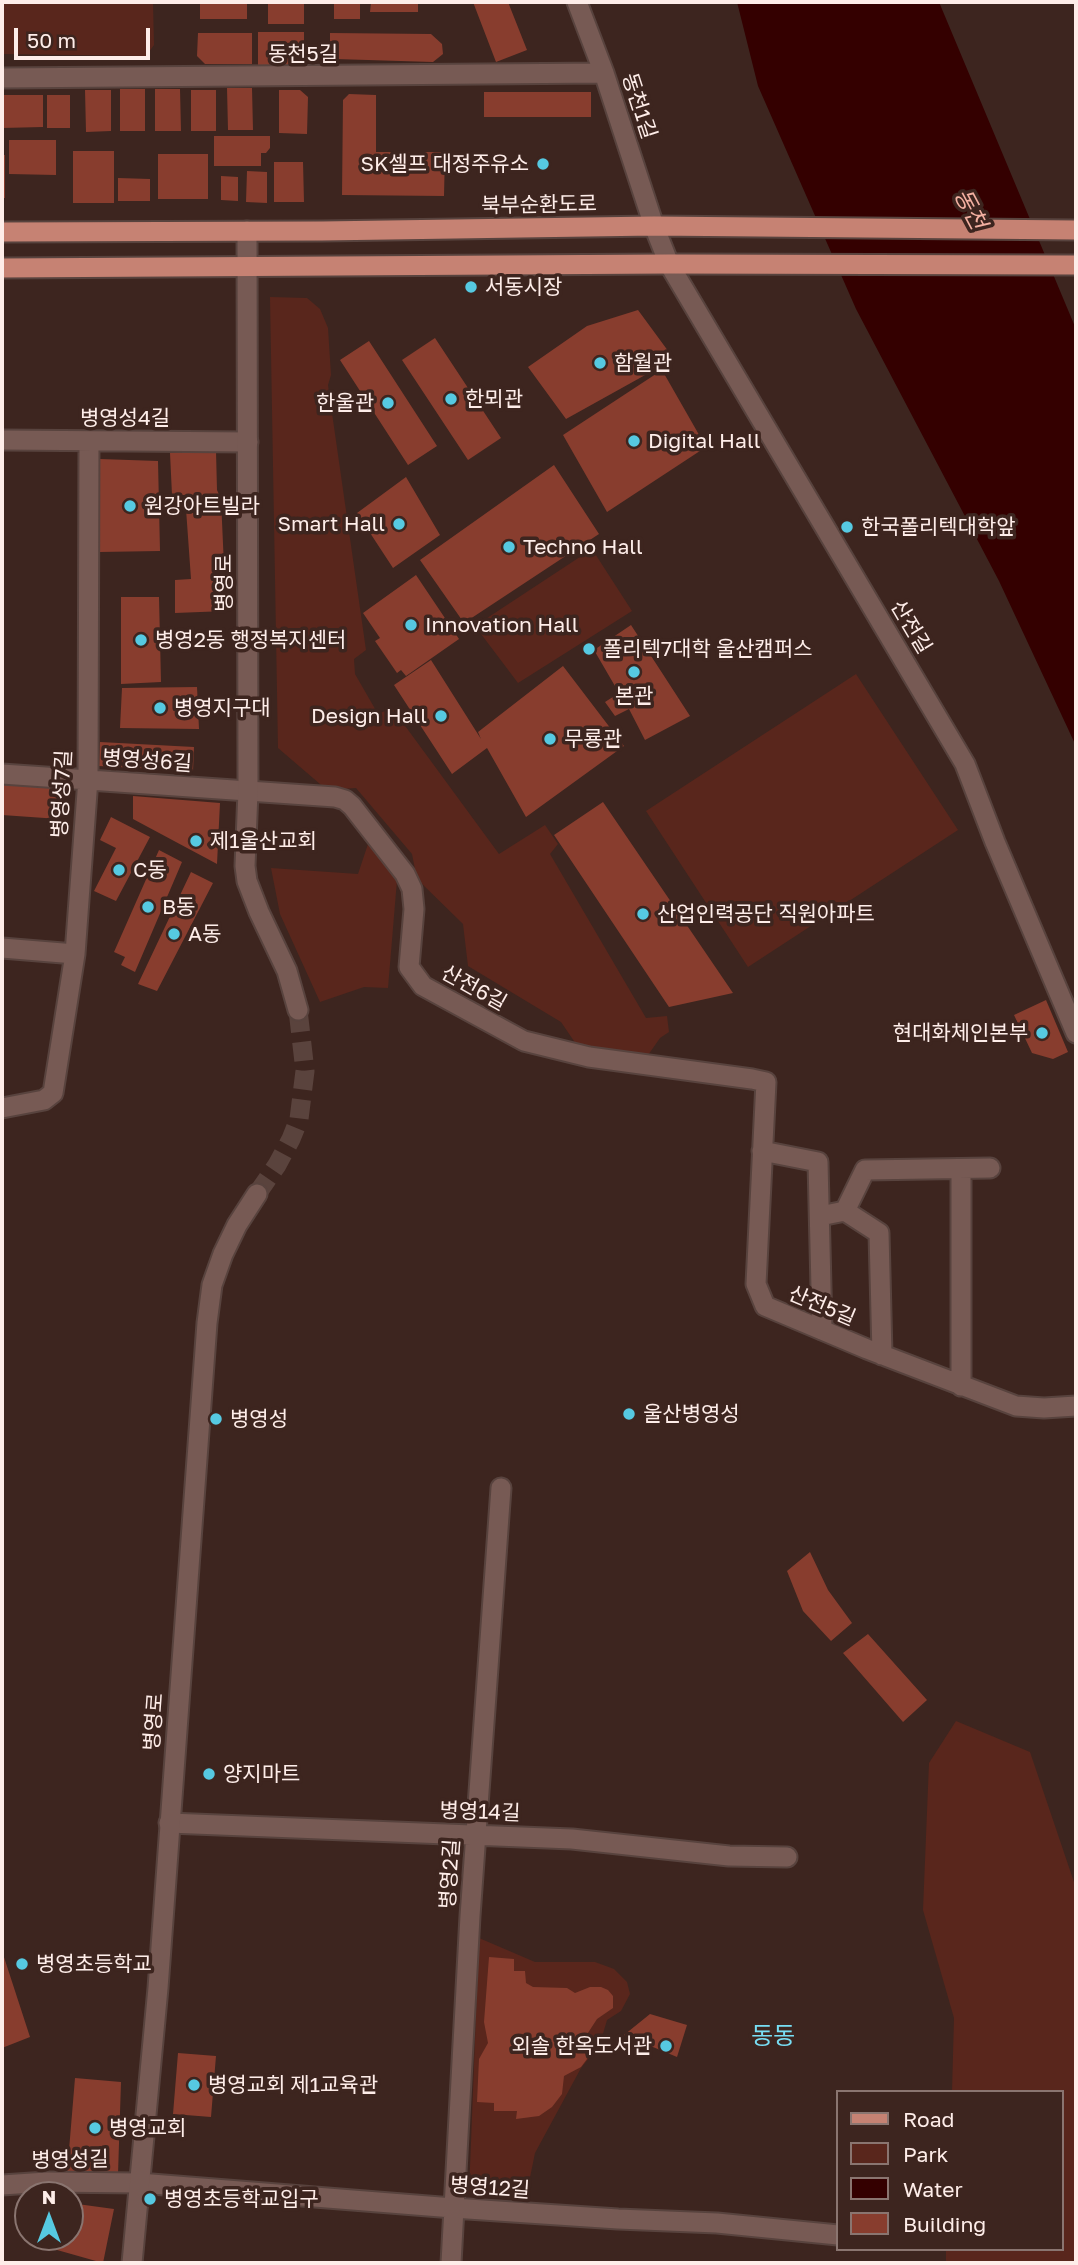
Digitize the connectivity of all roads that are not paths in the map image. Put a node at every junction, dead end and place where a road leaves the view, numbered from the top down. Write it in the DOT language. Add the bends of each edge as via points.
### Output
graph roads {
  1 [pos="578,2"];
  2 [pos="604,73"];
  3 [pos="2,78"];
  4 [pos="654,226"];
  5 [pos="1076,230"];
  6 [pos="247,231"];
  7 [pos="2,232"];
  8 [pos="669,264"];
  9 [pos="1076,265"];
  10 [pos="247,267"];
  11 [pos="2,268"];
  12 [pos="2,440"];
  13 [pos="89,441"];
  14 [pos="248,442"];
  15 [pos="2,774"];
  16 [pos="88,779"];
  17 [pos="248,791"];
  18 [pos="2,948"];
  19 [pos="75,954"];
  20 [pos="298,1010"];
  21 [pos="1076,1033"];
  22 [pos="766,1082"];
  23 [pos="2,1108"];
  24 [pos="762,1151"];
  25 [pos="990,1168"];
  26 [pos="961,1169"];
  27 [pos="257,1194"];
  28 [pos="845,1211"];
  29 [pos="820,1216"];
  30 [pos="822,1330"];
  31 [pos="882,1355"];
  32 [pos="961,1386"];
  33 [pos="1076,1406"];
  34 [pos="501,1488"];
  35 [pos="169,1823"];
  36 [pos="476,1835"];
  37 [pos="787,1857"];
  38 [pos="139,2183"];
  39 [pos="2,2185"];
  40 [pos="453,2208"];
  41 [pos="836,2235"];
  42 [pos="132,2263"];
  43 [pos="451,2263"];
  1 -- 2 [label="street, 동천1길"];
  2 -- 3 [label="street, 동천5길"];
  2 -- 4 [label="street, 동천1길"];
  4 -- 5 [label="main road, 북부순환도로"];
  4 -- 6 [label="main road, 북부순환도로"];
  4 -- 8 [label="street, 동천1길"];
  6 -- 7 [label="main road, 북부순환도로"];
  6 -- 10 [label="street, 병영로"];
  8 -- 9 [label="main road"];
  8 -- 10 [label="main road"];
  8 -- 21 [label="street, 산전길" via="965,764"];
  10 -- 11 [label="main road"];
  10 -- 14 [label="street, 병영로"];
  12 -- 13 [label="street, 병영성4길"];
  13 -- 14 [label="street, 병영성4길"];
  13 -- 16 [label="street, 병영성7길"];
  14 -- 17 [label="street, 병영로"];
  15 -- 16 [label="street, 병영성6길"];
  16 -- 17 [label="street, 병영성6길"];
  16 -- 19 [label="street, 병영성7길"];
  17 -- 20 [label="street, 병영로" via="247,881 287,971"];
  17 -- 22 [label="street, 산전6길" via="335,797 352,807 412,889 409,967 423,986 524,1041 589,1057"];
  18 -- 19 [label="street"];
  19 -- 23 [label="street, 병영성7길" via="52,1093 44,1100"];
  22 -- 24 [label="street, 산전5길"];
  24 -- 29 [label="street" via="818,1162"];
  24 -- 30 [label="street, 산전5길" via="756,1284 765,1306"];
  25 -- 26 [label="street"];
  26 -- 28 [label="street" via="865,1170"];
  26 -- 32 [label="street"];
  27 -- 35 [label="street, 병영로" via="237,1225 212,1285"];
  28 -- 29 [label="street"];
  28 -- 31 [label="street" via="879,1233"];
  29 -- 30 [label="street"];
  30 -- 31 [label="street, 산전5길"];
  31 -- 32 [label="street, 산전5길"];
  32 -- 33 [label="street, 산전5길" via="1016,1406"];
  34 -- 36 [label="street, 병영2길"];
  35 -- 36 [label="street, 병영14길"];
  35 -- 38 [label="street, 병영로"];
  36 -- 37 [label="street, 병영14길"];
  36 -- 40 [label="street, 병영2길"];
  38 -- 39 [label="street, 병영성길"];
  38 -- 40 [label="street, 병영12길"];
  38 -- 42 [label="street, 병영로"];
  40 -- 41 [label="street, 병영12길"];
  40 -- 43 [label="street, 병영2길"];
}
